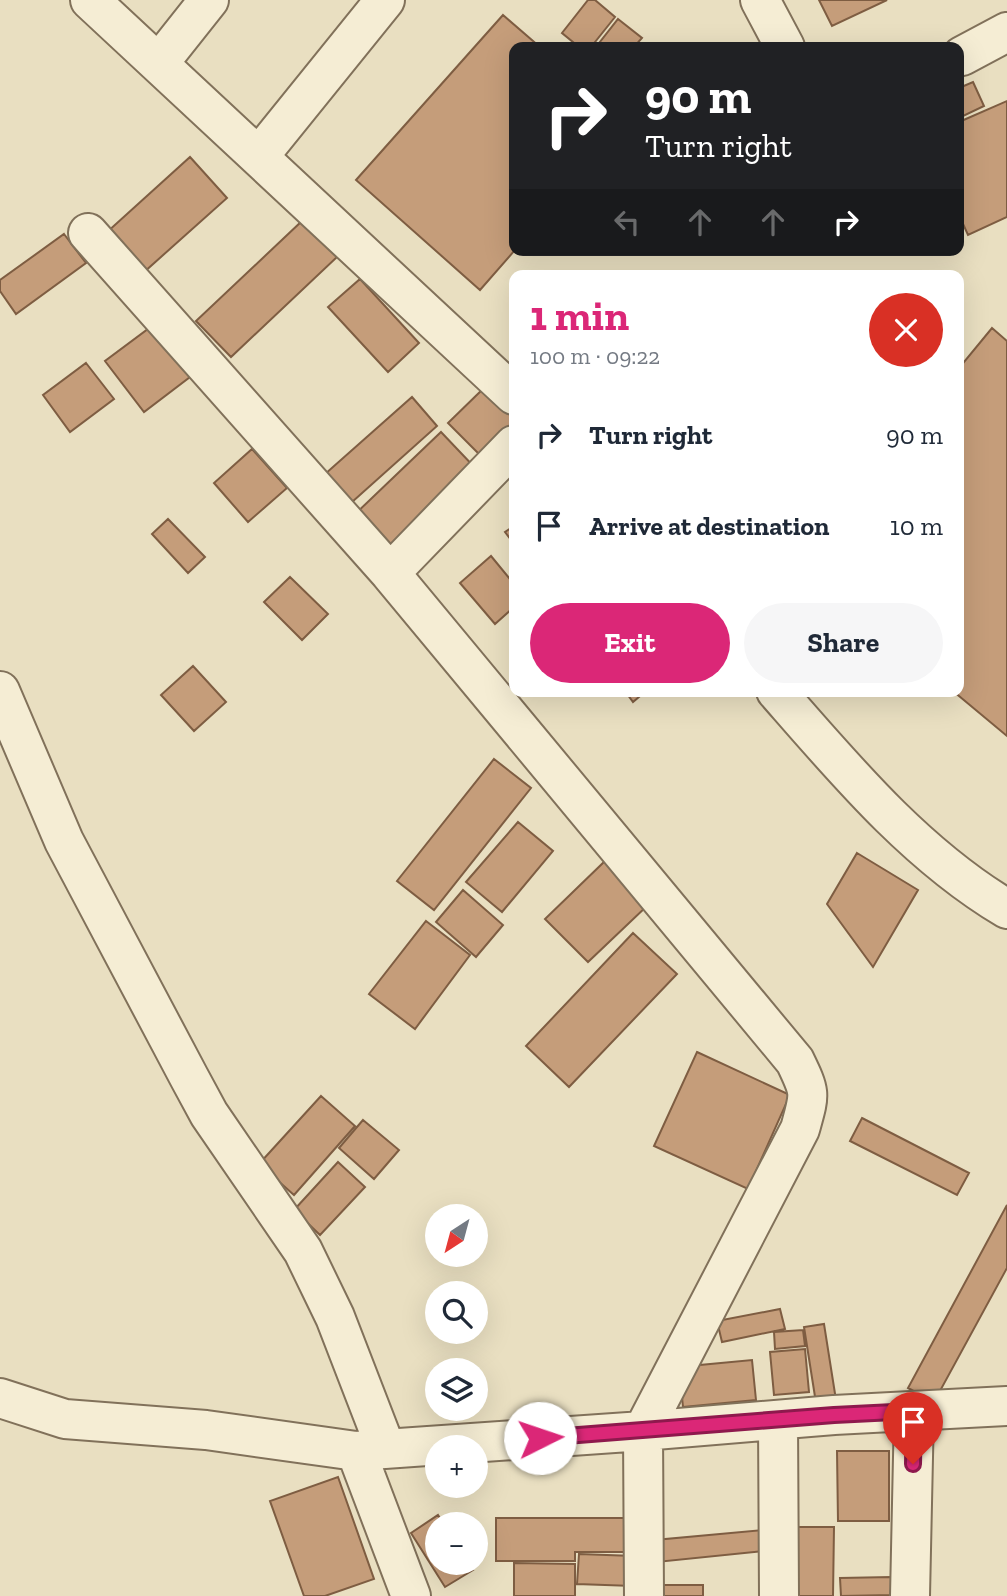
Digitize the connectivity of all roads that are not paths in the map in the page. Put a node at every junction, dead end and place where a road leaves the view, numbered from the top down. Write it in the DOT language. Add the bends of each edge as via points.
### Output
graph roads {
  1 [pos="90,0"];
  2 [pos="209,0"];
  3 [pos="385,0"];
  4 [pos="760,0"];
  5 [pos="1007,32"];
  6 [pos="782,42"];
  7 [pos="964,55"];
  8 [pos="159,63"];
  9 [pos="258,156"];
  10 [pos="88,233"];
  11 [pos="509,390"];
  12 [pos="509,450"];
  13 [pos="390,573"];
  14 [pos="0,691"];
  15 [pos="781,697"];
  16 [pos="1007,909"];
  17 [pos="0,1398"];
  18 [pos="1007,1406"];
  19 [pos="914,1411"];
  20 [pos="778,1420"];
  21 [pos="643,1431"];
  22 [pos="371,1450"];
  23 [pos="411,1596"];
  24 [pos="644,1596"];
  25 [pos="779,1596"];
  26 [pos="910,1596"];
  1 -- 8 [label="street"];
  2 -- 8 [label="street"];
  3 -- 9 [label="street"];
  4 -- 6 [label="street"];
  5 -- 7 [label="street"];
  8 -- 9 [label="street"];
  9 -- 11 [label="street"];
  10 -- 13 [label="street"];
  12 -- 13 [label="street"];
  13 -- 21 [label="street" via="795,1060 808,1087 800,1129"];
  14 -- 22 [label="street" via="64,841 209,1114 303,1251 335,1317"];
  15 -- 16 [label="street" via="918,842"];
  17 -- 22 [label="street" via="65,1419"];
  18 -- 19 [label="street"];
  19 -- 20 [label="street"];
  19 -- 26 [label="street"];
  20 -- 21 [label="street"];
  20 -- 25 [label="street"];
  21 -- 22 [label="street"];
  21 -- 24 [label="street"];
  22 -- 23 [label="street"];
}
